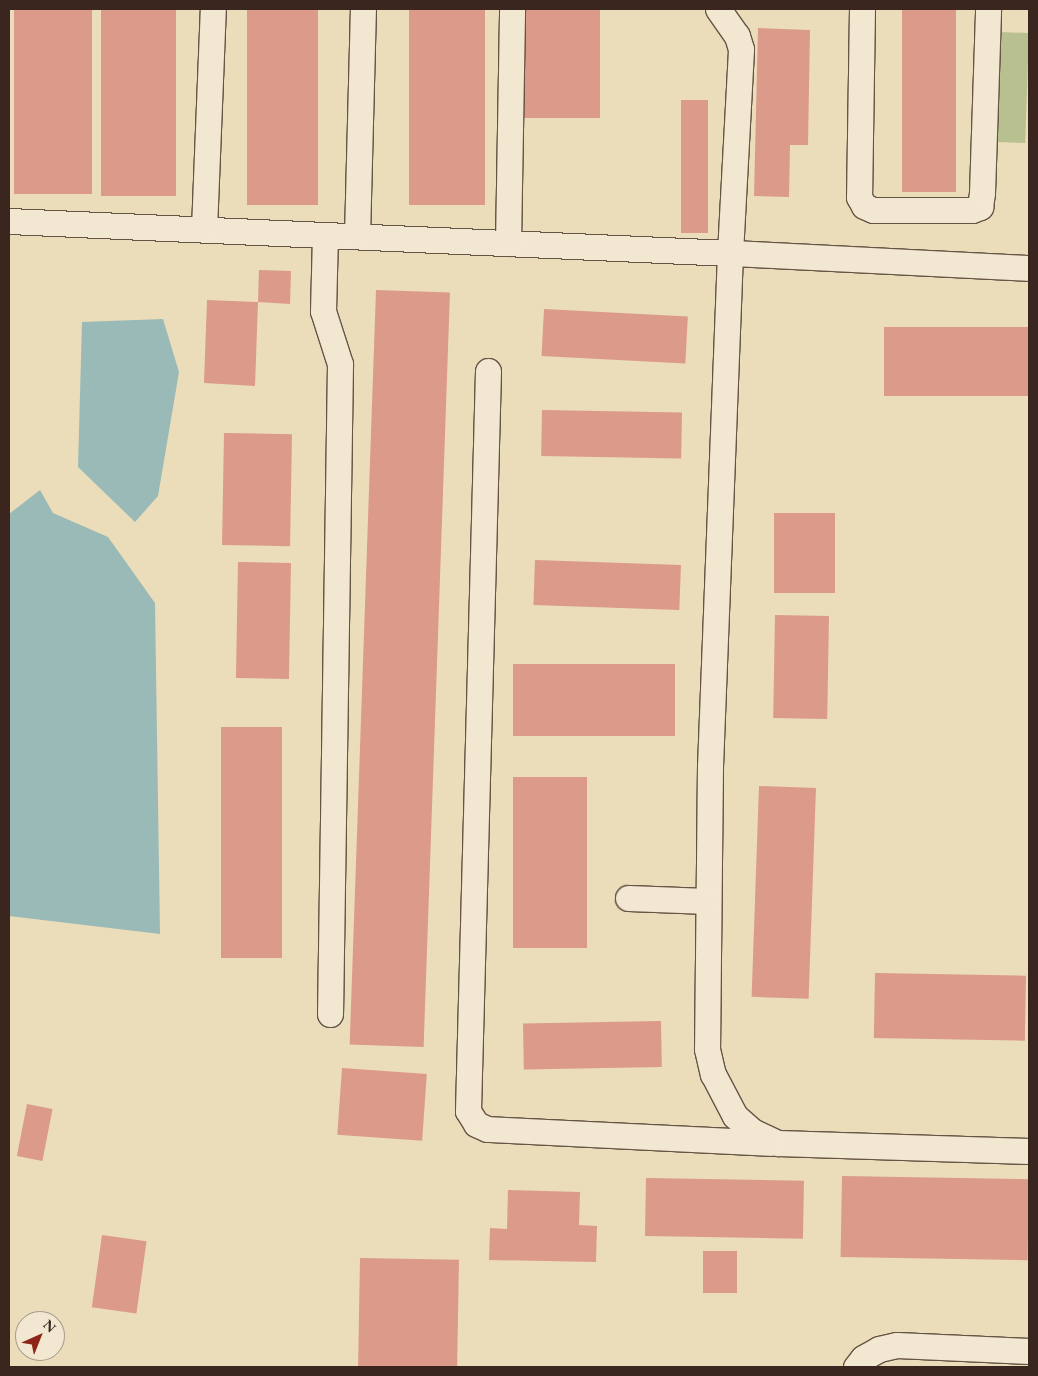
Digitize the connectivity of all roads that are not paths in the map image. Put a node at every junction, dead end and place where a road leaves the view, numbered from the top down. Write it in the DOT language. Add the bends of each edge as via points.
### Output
graph roads {
  1 [pos="213,9"];
  2 [pos="363,9"];
  3 [pos="512,9"];
  4 [pos="718,9"];
  5 [pos="862,9"];
  6 [pos="988,9"];
  7 [pos="9,221"];
  8 [pos="204,230"];
  9 [pos="325,235"];
  10 [pos="357,236"];
  11 [pos="508,243"];
  12 [pos="730,253"];
  13 [pos="1029,268"];
  14 [pos="488,371"];
  15 [pos="628,898"];
  16 [pos="708,901"];
  17 [pos="330,1014"];
  18 [pos="778,1143"];
  19 [pos="1029,1151"];
  20 [pos="1029,1351"];
  21 [pos="856,1367"];
  1 -- 8 [label="lane"];
  2 -- 10 [label="lane"];
  3 -- 11 [label="lane"];
  4 -- 12 [label="lane" via="737,36 741,49"];
  5 -- 6 [label="lane" via="859,197 864,206 873,210 980,207"];
  7 -- 8 [label="lane"];
  8 -- 9 [label="lane"];
  9 -- 10 [label="lane"];
  9 -- 17 [label="lane" via="324,311 340,364"];
  10 -- 11 [label="lane"];
  11 -- 12 [label="lane"];
  12 -- 13 [label="lane"];
  12 -- 16 [label="lane" via="710,766"];
  14 -- 18 [label="lane" via="468,1111 476,1124 488,1129"];
  15 -- 16 [label="lane"];
  16 -- 18 [label="lane" via="707,1049 712,1074 735,1116 752,1131"];
  18 -- 19 [label="lane"];
  20 -- 21 [label="lane" via="897,1346 879,1349 863,1358"];
}
